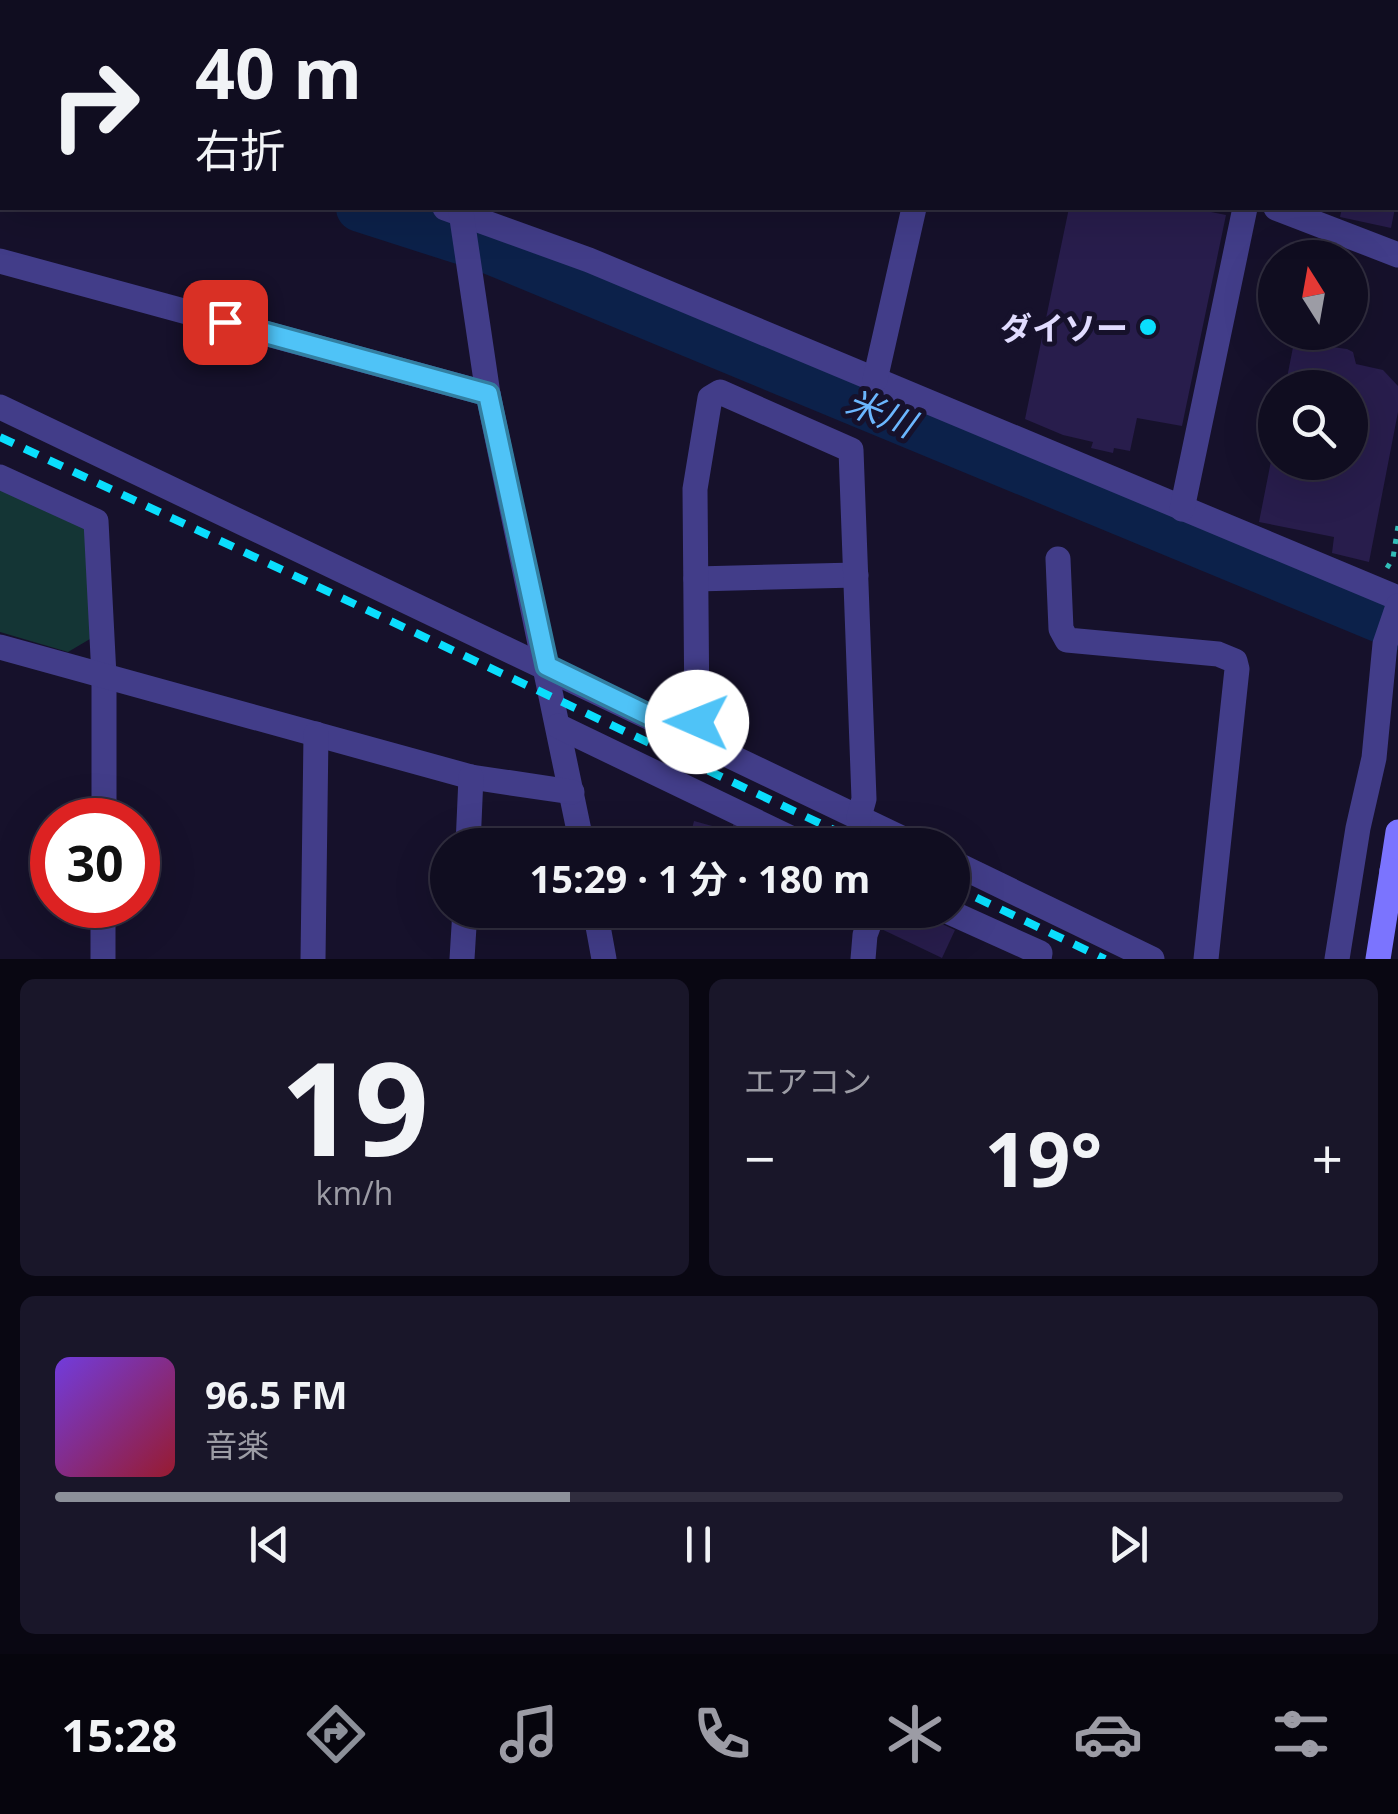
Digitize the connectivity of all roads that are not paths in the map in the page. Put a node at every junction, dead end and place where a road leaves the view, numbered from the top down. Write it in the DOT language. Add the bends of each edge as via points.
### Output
graph roads {
  1 [pos="914,210"];
  2 [pos="1245,210"];
  3 [pos="1281,210"];
  4 [pos="456,216"];
  5 [pos="1398,255"];
  6 [pos="0,261"];
  7 [pos="875,380"];
  8 [pos="488,394"];
  9 [pos="0,406"];
  10 [pos="0,476"];
  11 [pos="1182,510"];
  12 [pos="1058,559"];
  13 [pos="856,575"];
  14 [pos="696,579"];
  15 [pos="1398,602"];
  16 [pos="0,648"];
  17 [pos="547,666"];
  18 [pos="104,676"];
  19 [pos="558,726"];
  20 [pos="316,734"];
  21 [pos="693,737"];
  22 [pos="471,777"];
  23 [pos="572,792"];
  24 [pos="104,798"];
  25 [pos="859,817"];
  26 [pos="469,828"];
  27 [pos="579,828"];
  28 [pos="771,828"];
  29 [pos="881,828"];
  30 [pos="1398,832"];
  31 [pos="970,871"];
  32 [pos="970,922"];
  33 [pos="103,928"];
  34 [pos="464,928"];
  35 [pos="598,928"];
  36 [pos="868,928"];
  37 [pos="1044,957"];
  38 [pos="103,959"];
  39 [pos="313,959"];
  40 [pos="462,959"];
  41 [pos="604,959"];
  42 [pos="862,959"];
  43 [pos="1152,959"];
  44 [pos="1206,959"];
  45 [pos="1337,959"];
  46 [pos="1378,959"];
  1 -- 7 [label="street"];
  2 -- 11 [label="street"];
  3 -- 5 [label="street"];
  4 -- 7 [label="street" via="589,260"];
  4 -- 8 [label="street"];
  6 -- 8 [label="street"];
  7 -- 11 [label="street"];
  8 -- 17 [label="street"];
  9 -- 17 [label="street"];
  10 -- 18 [label="street" via="96,521"];
  11 -- 15 [label="street"];
  12 -- 44 [label="street" via="1067,640 1218,654 1237,669"];
  13 -- 14 [label="street"];
  13 -- 14 [label="street" via="851,450 720,392 710,398 695,489"];
  13 -- 25 [label="street" via="864,799"];
  14 -- 21 [label="street"];
  15 -- 45 [label="street" via="1385,644 1374,758"];
  16 -- 18 [label="street"];
  17 -- 19 [label="street"];
  17 -- 21 [label="street"];
  18 -- 20 [label="street"];
  18 -- 24 [label="street"];
  19 -- 23 [label="street"];
  19 -- 28 [label="street"];
  20 -- 22 [label="street"];
  20 -- 39 [label="street"];
  21 -- 25 [label="street"];
  22 -- 23 [label="street"];
  22 -- 26 [label="street"];
  23 -- 27 [label="street"];
  25 -- 29 [label="street"];
  30 -- 46 [label="main road, bridge"];
  31 -- 43 [label="street"];
  32 -- 37 [label="street"];
  33 -- 38 [label="street"];
  34 -- 40 [label="street"];
  35 -- 41 [label="street"];
  36 -- 42 [label="street"];
}
